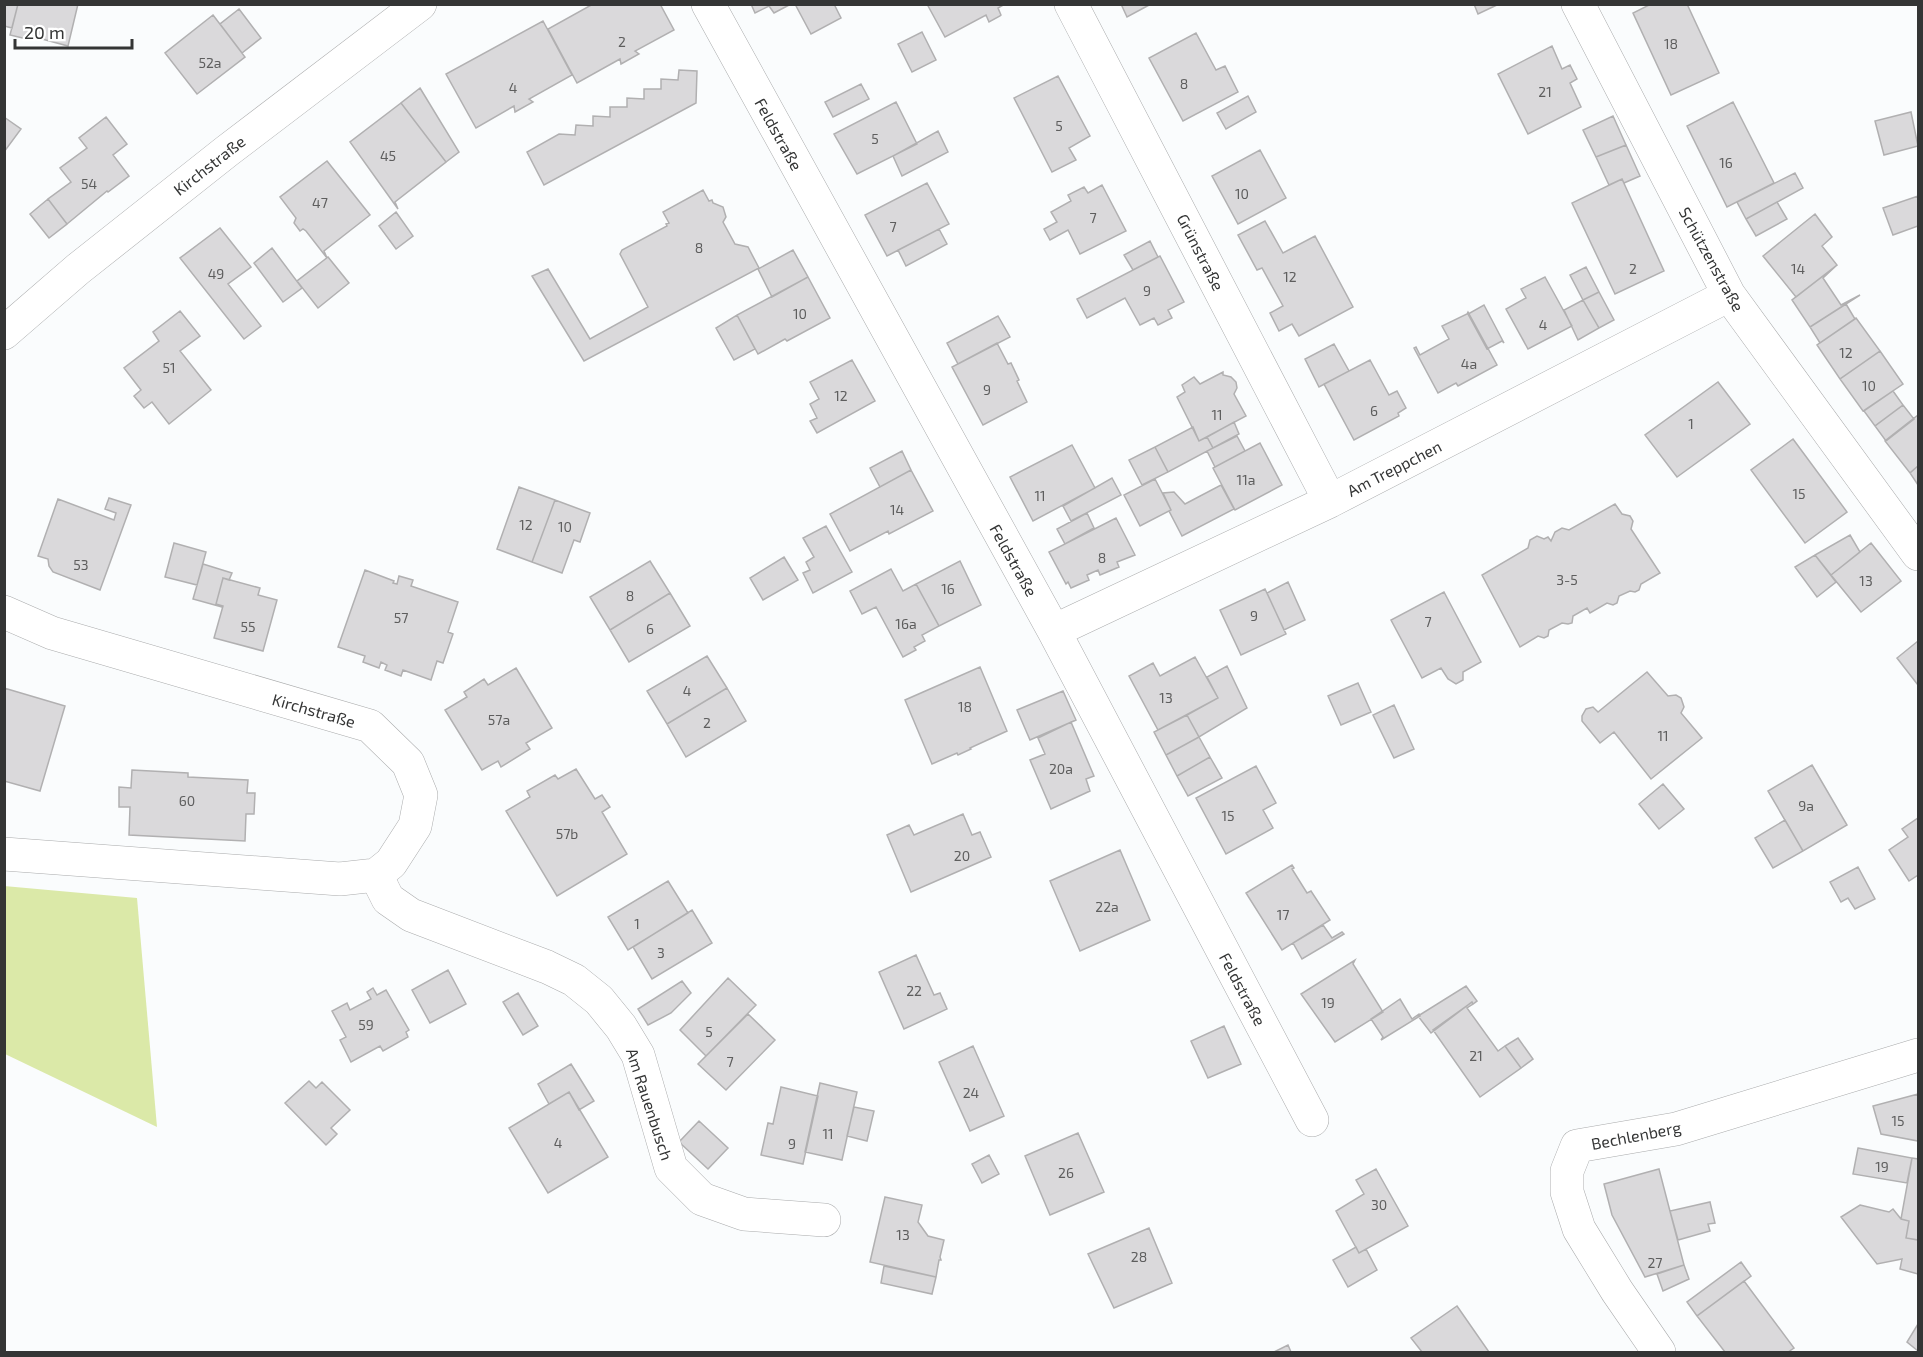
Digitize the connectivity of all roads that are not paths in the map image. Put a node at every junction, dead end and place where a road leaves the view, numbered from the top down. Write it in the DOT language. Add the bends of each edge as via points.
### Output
graph roads {
  1 [pos="420,4"];
  2 [pos="708,4"];
  3 [pos="1071,4"];
  4 [pos="1578,4"];
  5 [pos="1728,296"];
  6 [pos="4,333"];
  7 [pos="1330,501"];
  8 [pos="1918,554"];
  9 [pos="4,612"];
  10 [pos="1054,631"];
  11 [pos="4,854"];
  12 [pos="376,875"];
  13 [pos="1918,1055"];
  14 [pos="1312,1120"];
  15 [pos="824,1220"];
  16 [pos="1659,1353"];
  1 -- 6 [label="street, Kirchstraße" via="199,173"];
  2 -- 10 [label="street, Feldstraße"];
  3 -- 7 [label="street, Grünstraße"];
  4 -- 5 [label="street, Schützenstraße"];
  5 -- 7 [label="street, Am Treppchen"];
  5 -- 8 [label="street, Schützenstraße"];
  7 -- 10 [label="street, Am Treppchen"];
  9 -- 12 [label="street, Kirchstraße" via="52,633 370,726 408,763 421,795 415,826 391,863"];
  10 -- 14 [label="street, Feldstraße"];
  11 -- 12 [label="street" via="340,879"];
  12 -- 15 [label="street, Am Rauenbusch" via="388,899 411,915 547,967 574,980 599,1000 638,1055 671,1168 702,1199 744,1214"];
  13 -- 16 [label="street, Bechlenberg" via="1676,1129 1577,1146 1567,1171 1567,1192 1579,1229"];
}
